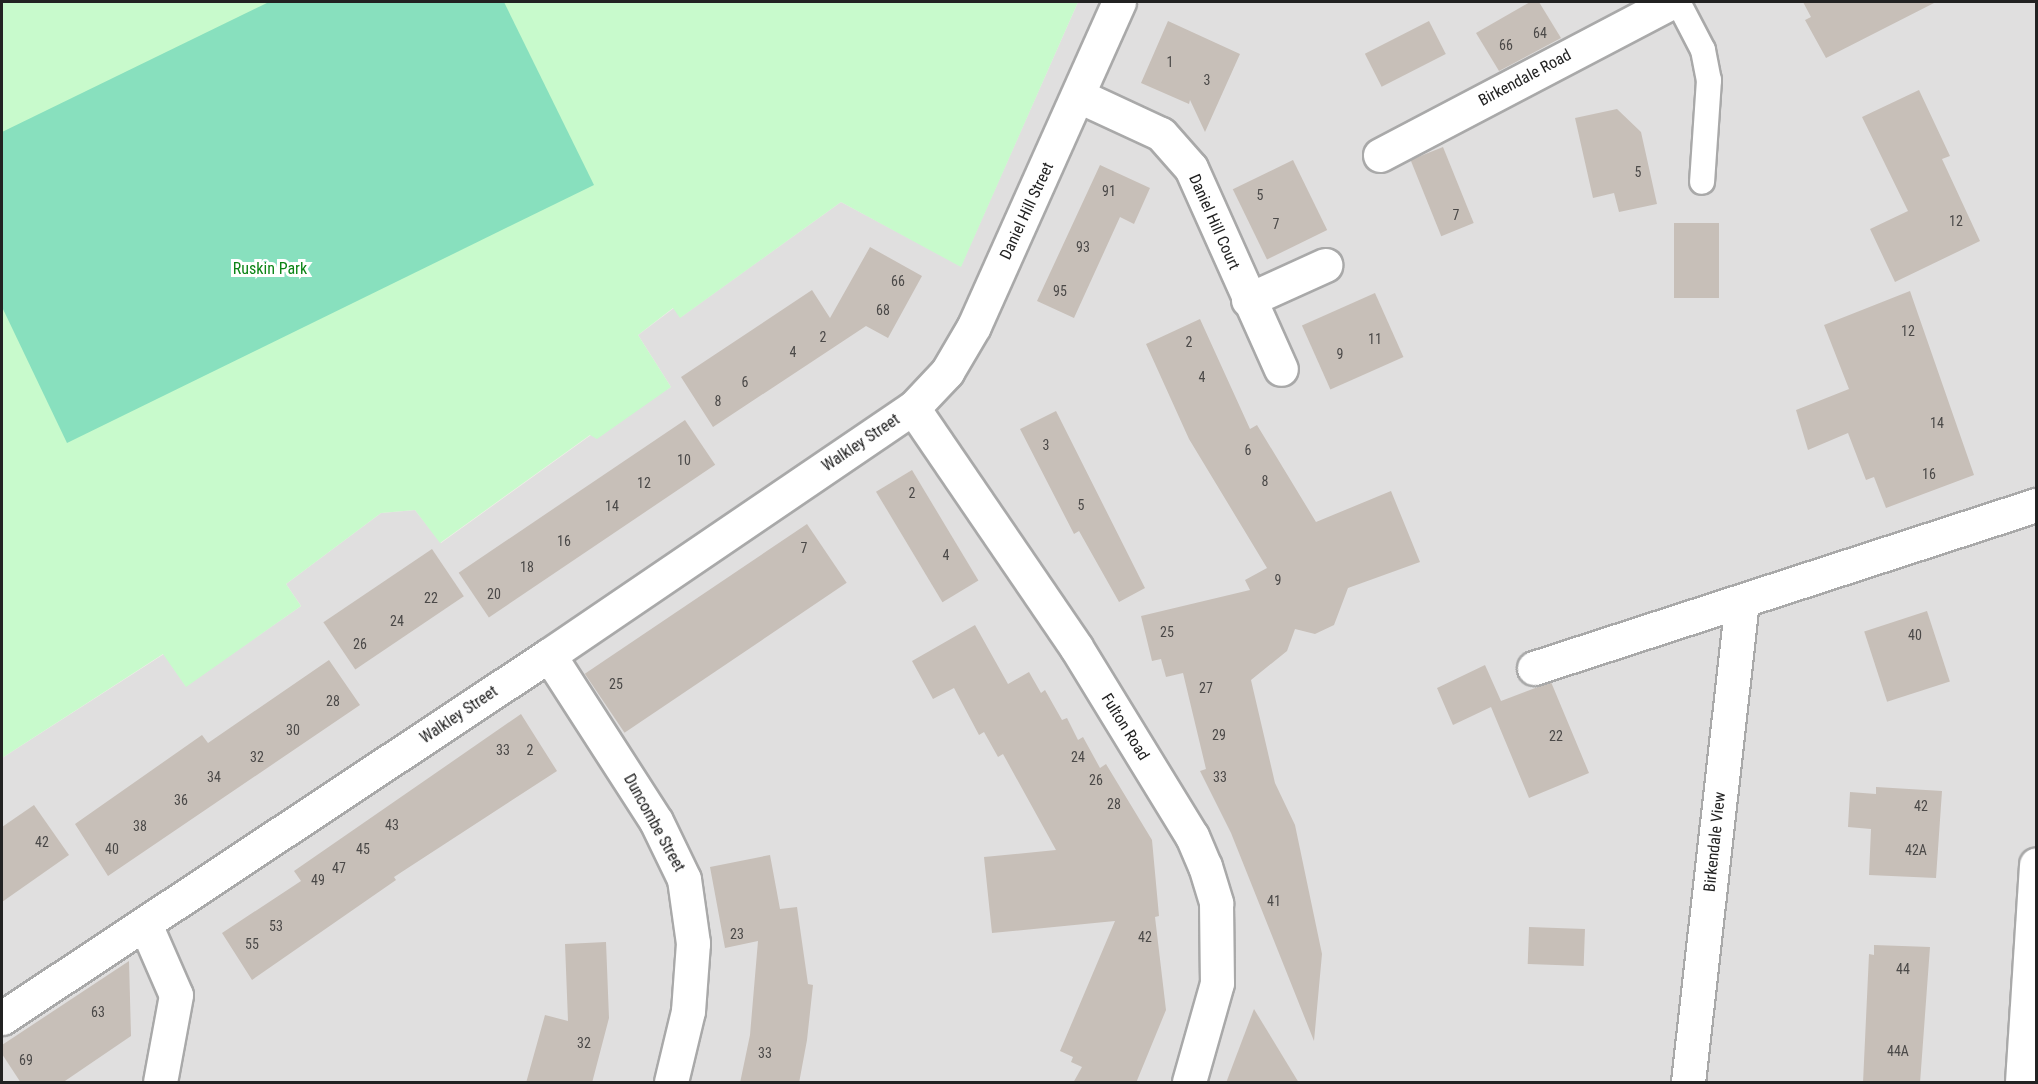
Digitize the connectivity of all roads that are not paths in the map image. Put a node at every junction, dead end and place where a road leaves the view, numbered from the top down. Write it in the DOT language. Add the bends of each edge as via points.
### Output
graph roads {
  1 [pos="1119,2"];
  2 [pos="1671,2"];
  3 [pos="1678,2"];
  4 [pos="1079,96"];
  5 [pos="1380,155"];
  6 [pos="1702,182"];
  7 [pos="1325,266"];
  8 [pos="1248,300"];
  9 [pos="1281,369"];
  10 [pos="913,408"];
  11 [pos="2037,505"];
  12 [pos="1742,601"];
  13 [pos="549,656"];
  14 [pos="1534,668"];
  15 [pos="2037,864"];
  16 [pos="145,924"];
  17 [pos="2,1018"];
  18 [pos="160,1083"];
  19 [pos="671,1083"];
  20 [pos="1189,1083"];
  21 [pos="1688,1083"];
  22 [pos="2022,1083"];
  1 -- 4 [label="street, Daniel Hill Street"];
  2 -- 5 [label="street, Birkendale Road"];
  3 -- 6 [label="lane" via="1703,50 1710,80"];
  4 -- 8 [label="street, Daniel Hill Court" via="1161,134 1191,168"];
  4 -- 10 [label="street, Daniel Hill Street" via="974,326 947,372"];
  7 -- 8 [label="street"];
  8 -- 9 [label="street, Daniel Hill Court"];
  10 -- 13 [label="street, Walkley Street"];
  10 -- 20 [label="street, Fulton Road" via="1076,647 1192,836 1205,866 1216,903 1217,983"];
  11 -- 12 [label="street"];
  12 -- 14 [label="street"];
  12 -- 21 [label="street, Birkendale View"];
  13 -- 16 [label="street, Walkley Street"];
  13 -- 19 [label="street, Duncombe Street" via="656,821 684,879 693,943 688,1011"];
  15 -- 22 [label="street"];
  16 -- 17 [label="street, Walkley Street"];
  16 -- 18 [label="street" via="176,995"];
}
